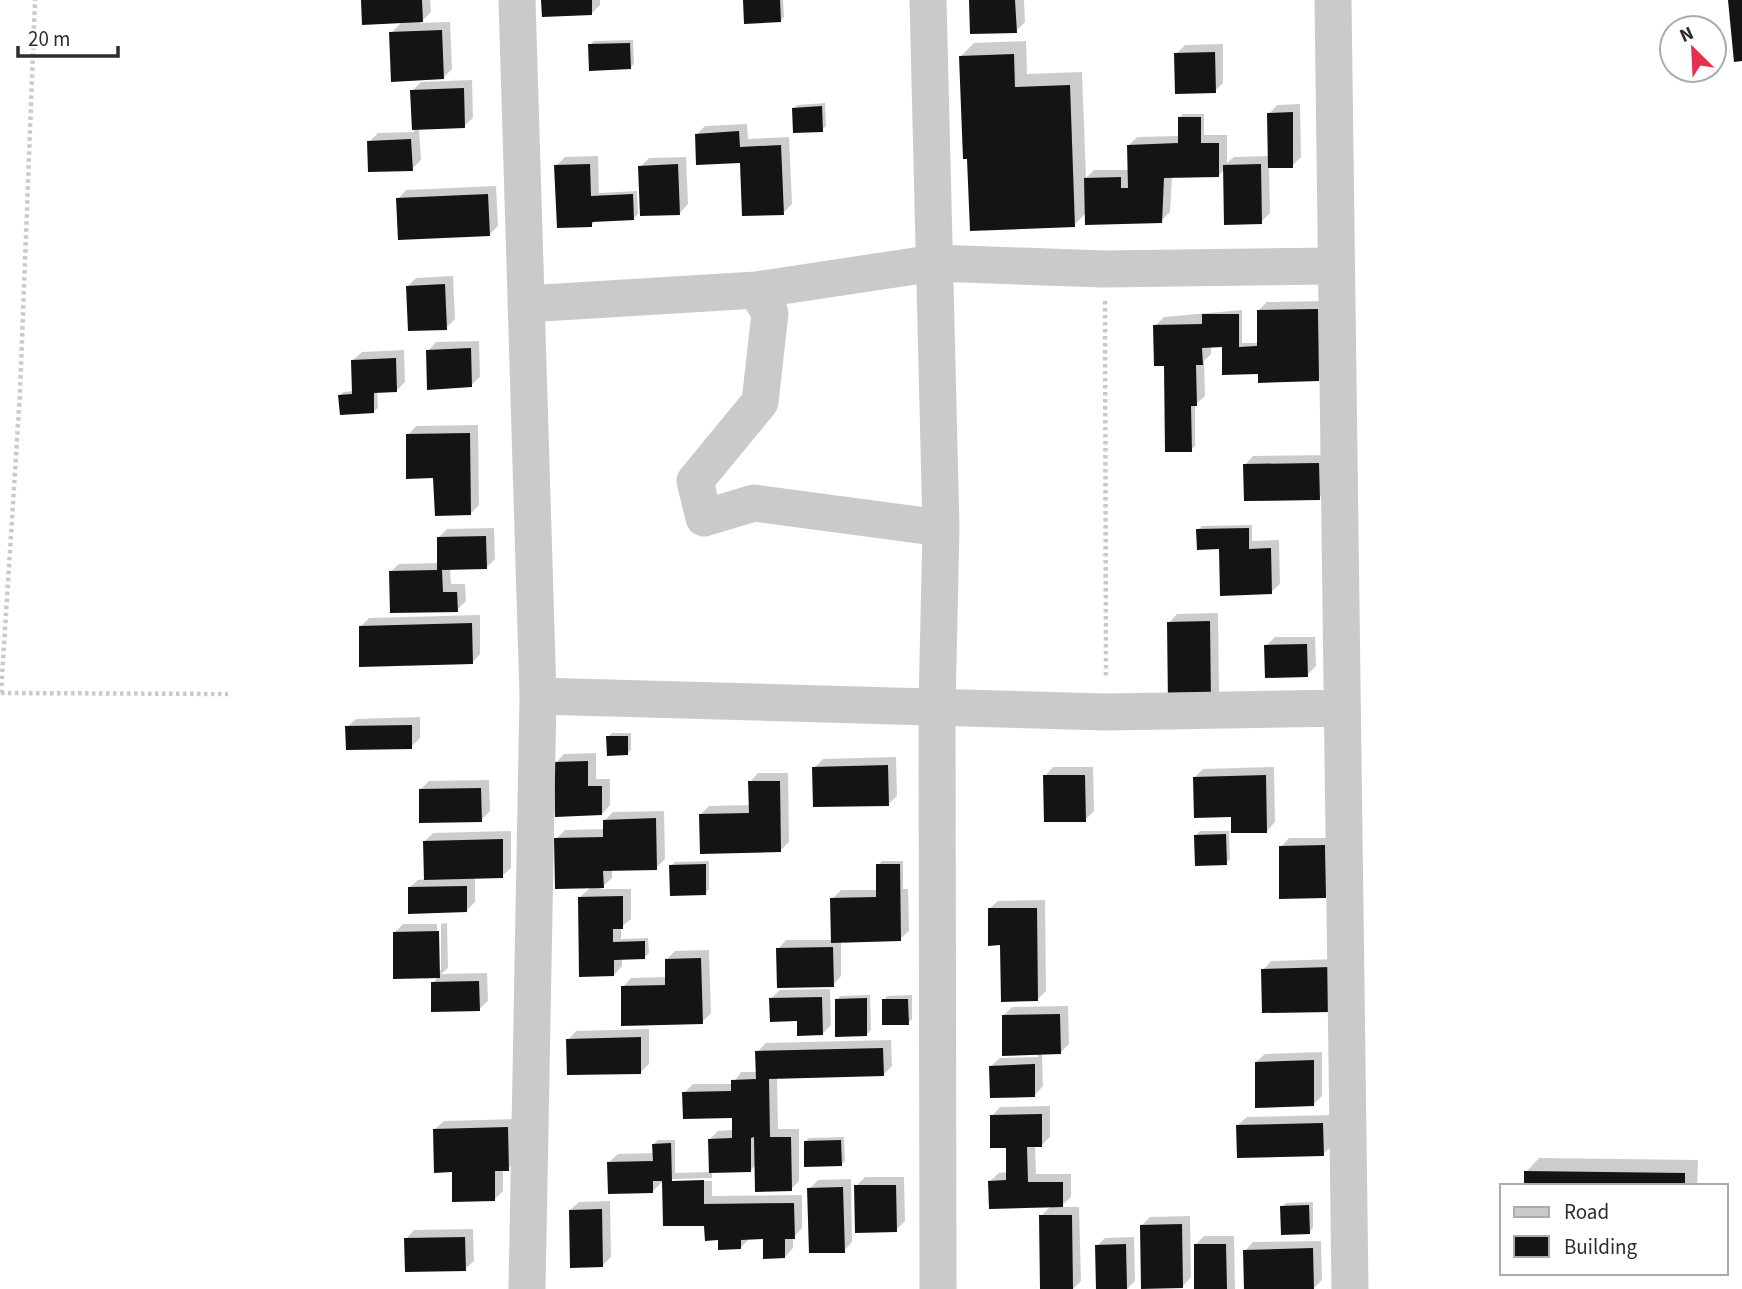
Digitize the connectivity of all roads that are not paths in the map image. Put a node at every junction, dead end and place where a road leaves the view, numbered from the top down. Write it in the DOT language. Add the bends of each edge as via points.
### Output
graph roads {
  1 [pos="517,0"];
  2 [pos="928,0"];
  3 [pos="1333,0"];
  4 [pos="934,263"];
  5 [pos="1335,266"];
  6 [pos="756,290"];
  7 [pos="526,304"];
  8 [pos="941,528"];
  9 [pos="538,696"];
  10 [pos="937,707"];
  11 [pos="1342,708"];
  12 [pos="527,1289"];
  13 [pos="937,1289"];
  14 [pos="1350,1289"];
  1 -- 7 [label="street"];
  2 -- 4 [label="street"];
  3 -- 5 [label="street"];
  4 -- 5 [label="street" via="1104,269"];
  4 -- 6 [label="street"];
  4 -- 8 [label="street"];
  5 -- 11 [label="street"];
  6 -- 7 [label="street"];
  6 -- 8 [label="street" via="770,313 760,402 695,481 704,518 754,503"];
  7 -- 9 [label="street"];
  8 -- 10 [label="street"];
  9 -- 10 [label="street"];
  9 -- 12 [label="street"];
  10 -- 11 [label="street" via="1106,712"];
  10 -- 13 [label="street"];
  11 -- 14 [label="street"];
}
